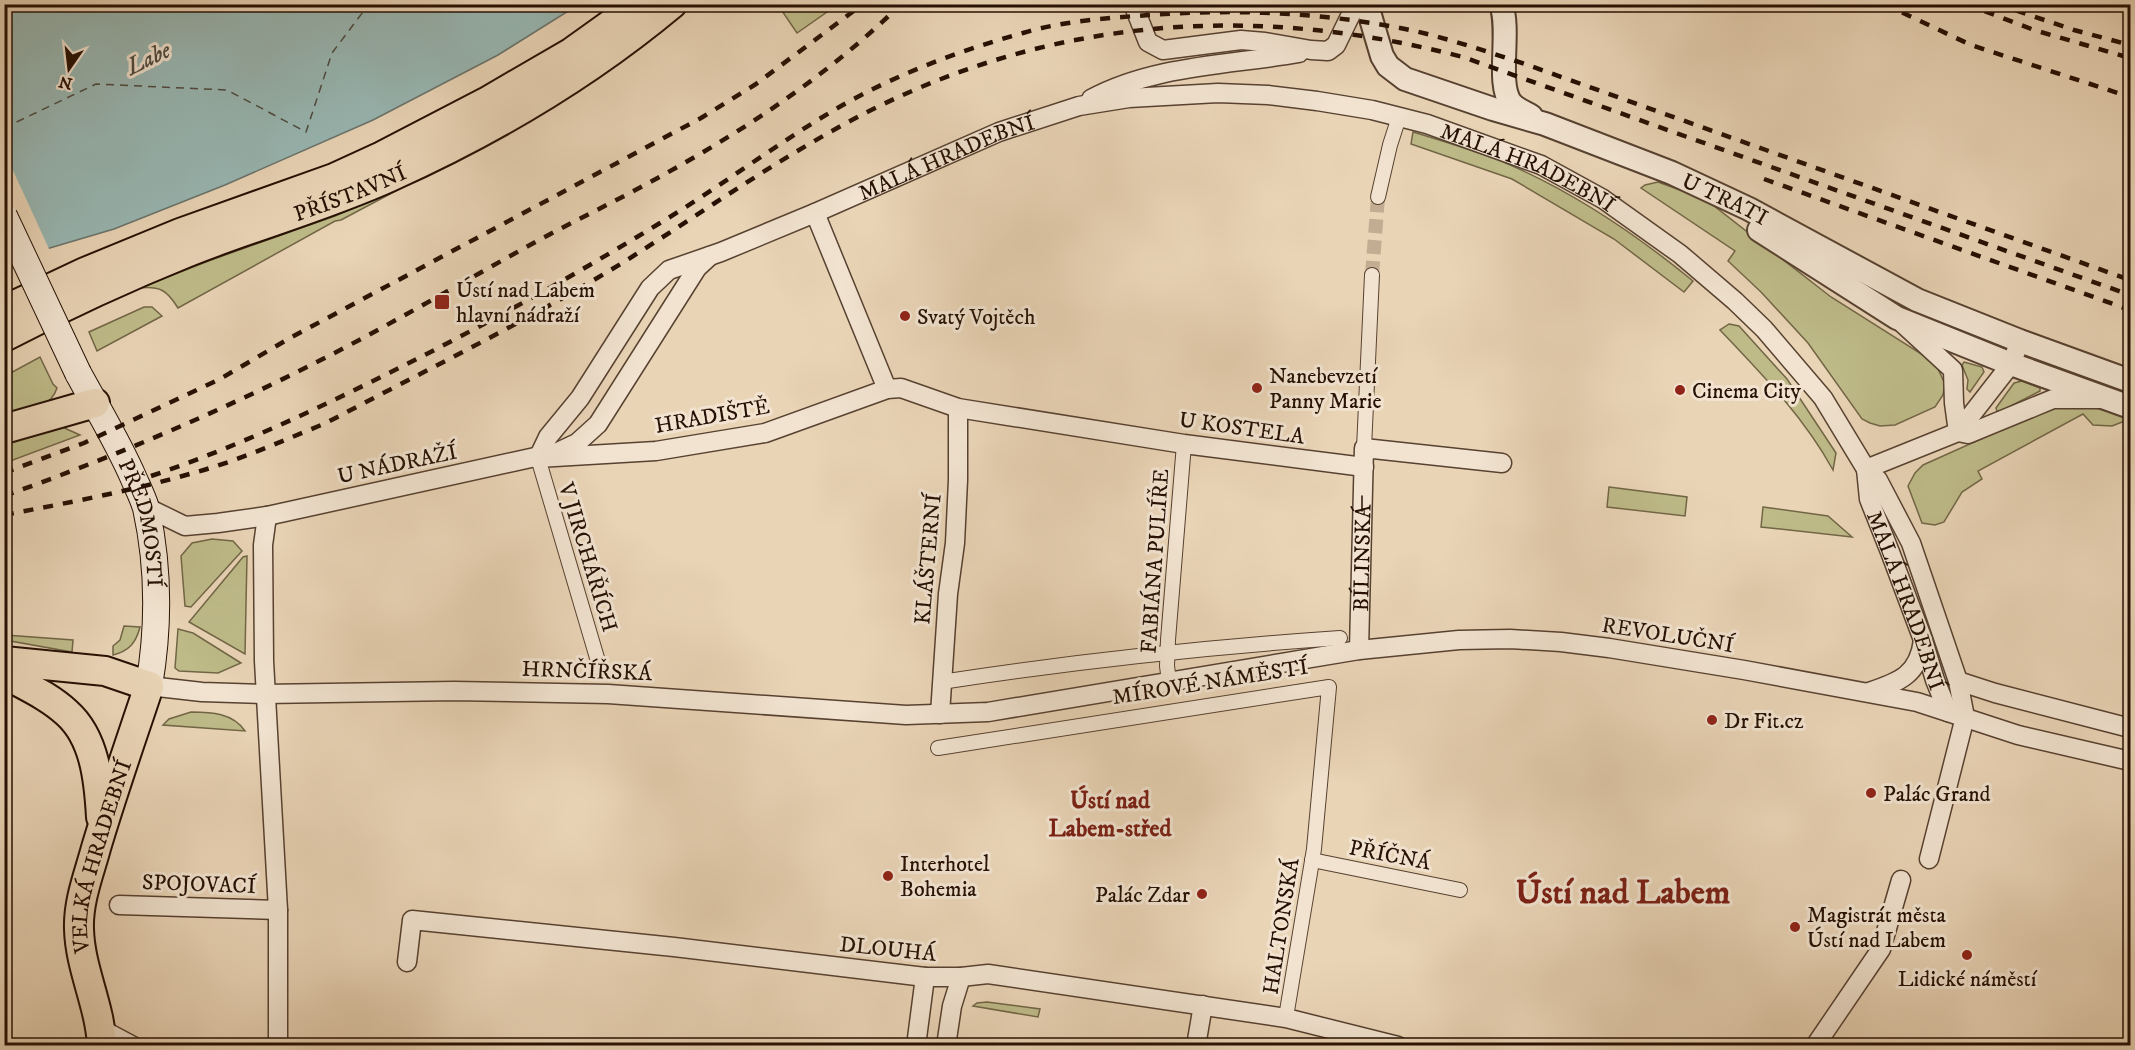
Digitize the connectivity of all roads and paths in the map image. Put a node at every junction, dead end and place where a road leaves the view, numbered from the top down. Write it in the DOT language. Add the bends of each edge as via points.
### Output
graph roads {
  1 [pos="639,4"];
  2 [pos="672,4"];
  3 [pos="1133,4"];
  4 [pos="1356,4"];
  5 [pos="1365,4"];
  6 [pos="1501,4"];
  7 [pos="1320,51"];
  8 [pos="1078,106"];
  9 [pos="1399,117"];
  10 [pos="1545,124"];
  11 [pos="1671,173"];
  12 [pos="1378,197"];
  13 [pos="815,213"];
  14 [pos="4,216"];
  15 [pos="711,255"];
  16 [pos="1372,275"];
  17 [pos="4,310"];
  18 [pos="1898,318"];
  19 [pos="4,336"];
  20 [pos="2020,341"];
  21 [pos="2011,364"];
  22 [pos="2130,381"];
  23 [pos="887,389"];
  24 [pos="2107,399"];
  25 [pos="94,403"];
  26 [pos="2130,407"];
  27 [pos="958,408"];
  28 [pos="4,429"];
  29 [pos="1958,432"];
  30 [pos="1184,444"];
  31 [pos="1364,448"];
  32 [pos="538,458"];
  33 [pos="1502,463"];
  34 [pos="1364,467"];
  35 [pos="1866,469"];
  36 [pos="146,507"];
  37 [pos="267,516"];
  38 [pos="1340,638"];
  39 [pos="1923,640"];
  40 [pos="1359,650"];
  41 [pos="1167,652"];
  42 [pos="600,668"];
  43 [pos="10,674"];
  44 [pos="948,681"];
  45 [pos="1169,681"];
  46 [pos="1958,681"];
  47 [pos="149,686"];
  48 [pos="1865,693"];
  49 [pos="265,694"];
  50 [pos="940,714"];
  51 [pos="1956,714"];
  52 [pos="906,715"];
  53 [pos="2130,728"];
  54 [pos="938,748"];
  55 [pos="2130,761"];
  56 [pos="101,831"];
  57 [pos="1313,854"];
  58 [pos="1929,859"];
  59 [pos="1901,880"];
  60 [pos="1460,890"];
  61 [pos="119,905"];
  62 [pos="278,910"];
  63 [pos="407,962"];
  64 [pos="925,977"];
  65 [pos="960,977"];
  66 [pos="1203,1005"];
  67 [pos="1287,1011"];
  68 [pos="101,1037"];
  69 [pos="133,1046"];
  70 [pos="278,1046"];
  71 [pos="916,1046"];
  72 [pos="946,1046"];
  73 [pos="1196,1046"];
  74 [pos="1398,1046"];
  75 [pos="1815,1046"];
  1 -- 17 [label="main road, PŘÍSTAVNÍ" via="572,52 382,156 334,178 180,233"];
  2 -- 19 [label="main road, PŘÍSTAVNÍ" via="545,95 391,177 188,252"];
  3 -- 7 [label="street" via="1148,42 1163,50 1241,40"];
  4 -- 7 [label="street" via="1336,45"];
  5 -- 10 [label="street, MALÁ HRADEBNÍ" via="1382,56 1388,66 1406,79"];
  6 -- 10 [label="street" via="1507,96 1521,111"];
  7 -- 8 [label="street, MALÁ HRADEBNÍ" via="1199,67 1133,81"];
  8 -- 9 [label="street, MALÁ HRADEBNÍ" via="1129,98 1218,93 1317,101"];
  8 -- 13 [label="street, MALÁ HRADEBNÍ" via="999,132"];
  9 -- 12 [label="street"];
  9 -- 35 [label="street, MALÁ HRADEBNÍ" via="1541,165 1603,199 1680,254 1764,329 1823,398"];
  10 -- 11 [label="street, MALÁ HRADEBNÍ"];
  11 -- 18 [label="street, U TRATI"];
  11 -- 20 [label="street, U TRATI" via="1749,209 1917,300"];
  13 -- 15 [label="street, U NÁDRAŽÍ"];
  13 -- 23 [label="street"];
  14 -- 25 [label="main road, PŘEDMOSTÍ, bridge"];
  15 -- 32 [label="street, U NÁDRAŽÍ" via="697,268 598,424 577,443"];
  15 -- 32 [label="street, U NÁDRAŽÍ" via="669,270 650,288 580,398 548,437"];
  16 -- 31 [label="street"];
  18 -- 21 [label="street, U TRATI"];
  18 -- 29 [label="street, U TRATI" via="1953,370"];
  20 -- 21 [label="street"];
  20 -- 22 [label="street, U TRATI"];
  21 -- 24 [label="street, U TRATI"];
  21 -- 29 [label="street"];
  23 -- 27 [label="street, HRADIŠTĚ" via="901,388"];
  23 -- 32 [label="street, HRADIŠTĚ" via="765,433 656,450"];
  24 -- 26 [label="street, U TRATI"];
  24 -- 29 [label="street, U TRATI" via="2053,399 1968,434"];
  25 -- 28 [label="main road"];
  25 -- 36 [label="main road, PŘEDMOSTÍ" via="126,460"];
  27 -- 30 [label="street, U KOSTELA"];
  27 -- 50 [label="street, KLÁŠTERNÍ" via="955,543"];
  29 -- 35 [label="street, U TRATI"];
  30 -- 34 [label="street, U KOSTELA"];
  30 -- 41 [label="street, FABIÁNA PULÍŘE"];
  31 -- 33 [label="street"];
  31 -- 34 [label="street"];
  32 -- 37 [label="street, U NÁDRAŽÍ"];
  32 -- 42 [label="street, V JIRCHÁŘÍCH"];
  34 -- 40 [label="street, BÍLINSKÁ"];
  35 -- 39 [label="street, MALÁ HRADEBNÍ" via="1869,499"];
  35 -- 46 [label="street, MALÁ HRADEBNÍ" via="1878,480 1911,543"];
  36 -- 37 [label="street, U NÁDRAŽÍ" via="185,525"];
  36 -- 47 [label="main road, PŘEDMOSTÍ" via="157,610"];
  37 -- 49 [label="street" via="263,545"];
  38 -- 41 [label="street"];
  39 -- 48 [label="street" via="1921,655 1911,672 1892,684"];
  39 -- 51 [label="street, MALÁ HRADEBNÍ" via="1935,680"];
  40 -- 45 [label="street, MÍROVÉ NÁMĚSTÍ"];
  40 -- 48 [label="street, REVOLUČNÍ" via="1459,640 1561,642"];
  41 -- 44 [label="street"];
  41 -- 45 [label="street, FABIÁNA PULÍŘE"];
  43 -- 47 [label="main road" via="105,671"];
  43 -- 56 [label="main road" via="55,703 82,732 90,748 100,793"];
  45 -- 50 [label="street, MÍROVÉ NÁMĚSTÍ" via="988,712"];
  46 -- 51 [label="street"];
  46 -- 53 [label="street"];
  47 -- 49 [label="street"];
  47 -- 56 [label="main road, VELKÁ HRADEBNÍ"];
  48 -- 51 [label="street, REVOLUČNÍ"];
  49 -- 52 [label="street, HRNČÍŘSKÁ" via="608,694"];
  49 -- 62 [label="street"];
  50 -- 52 [label="street, MÍROVÉ NÁMĚSTÍ"];
  51 -- 55 [label="street, REVOLUČNÍ" via="2018,735"];
  51 -- 58 [label="street"];
  54 -- 57 [label="street, MÍROVÉ NÁMĚSTÍ" via="1329,687"];
  56 -- 68 [label="main road, VELKÁ HRADEBNÍ" via="80,910 79,929"];
  57 -- 60 [label="street, PŘÍČNÁ"];
  57 -- 67 [label="street, HALTONSKÁ"];
  59 -- 75 [label="street" via="1881,950"];
  61 -- 62 [label="street, SPOJOVACÍ"];
  62 -- 70 [label="street"];
  63 -- 64 [label="street, DLOUHÁ" via="412,920"];
  64 -- 65 [label="street, DLOUHÁ"];
  64 -- 71 [label="street"];
  65 -- 66 [label="street, DLOUHÁ" via="988,974"];
  65 -- 72 [label="street"];
  66 -- 73 [label="street"];
  66 -- 74 [label="street, DLOUHÁ" via="1286,1018"];
  68 -- 69 [label="street, VELKÁ HRADEBNÍ"];
}
